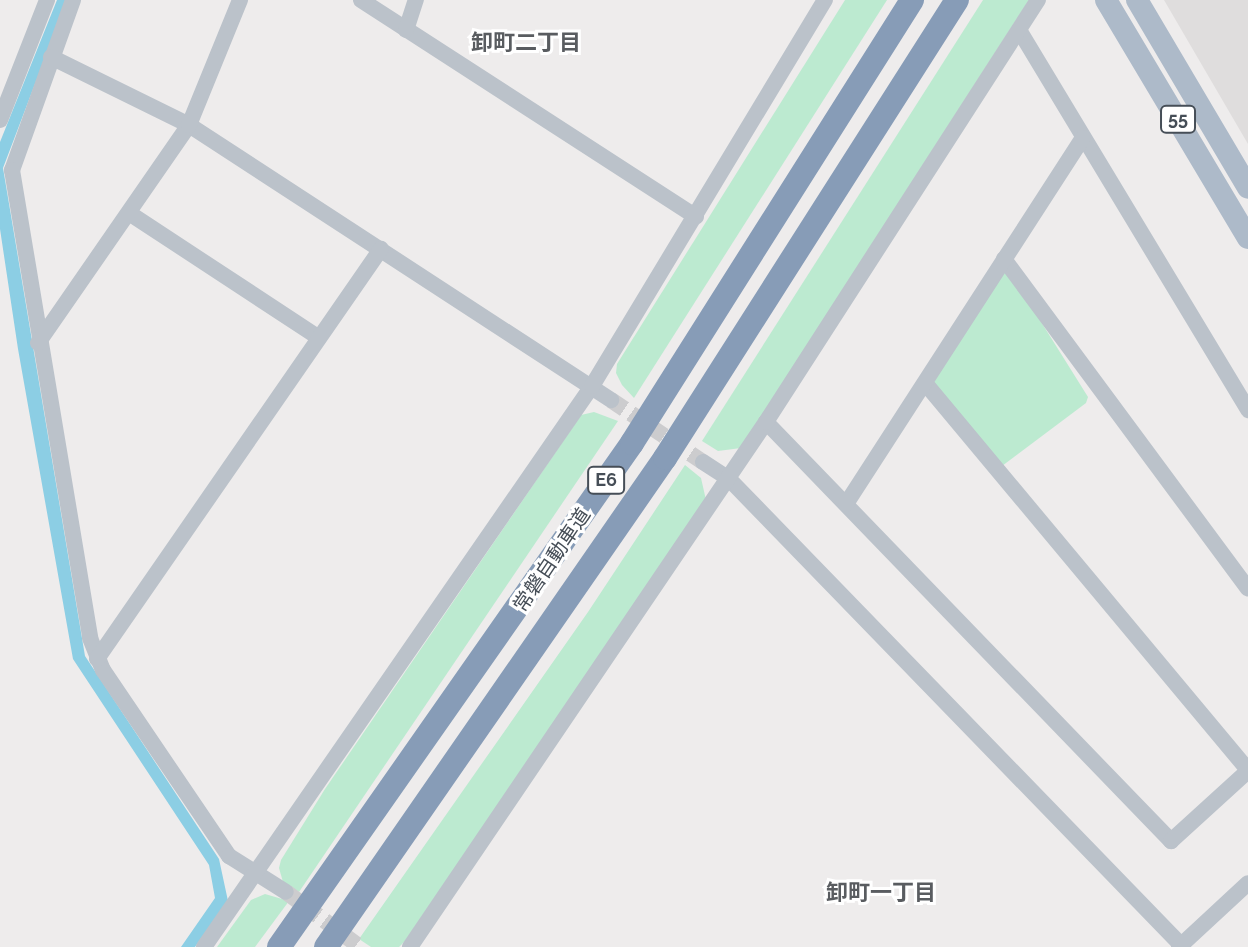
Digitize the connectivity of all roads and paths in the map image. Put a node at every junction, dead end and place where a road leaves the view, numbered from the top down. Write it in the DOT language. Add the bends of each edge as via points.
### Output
graph roads {
  1 [pos="47,0"];
  2 [pos="73,0"];
  3 [pos="240,0"];
  4 [pos="361,0"];
  5 [pos="416,0"];
  6 [pos="825,0"];
  7 [pos="912,0"];
  8 [pos="957,0"];
  9 [pos="1038,0"];
  10 [pos="1106,0"];
  11 [pos="1137,0"];
  12 [pos="406,30"];
  13 [pos="1019,30"];
  14 [pos="51,57"];
  15 [pos="0,120"];
  16 [pos="189,125"];
  17 [pos="1083,138"];
  18 [pos="1248,188"];
  19 [pos="129,213"];
  20 [pos="696,217"];
  21 [pos="1248,238"];
  22 [pos="381,249"];
  23 [pos="1004,259"];
  24 [pos="319,338"];
  25 [pos="38,343"];
  26 [pos="925,383"];
  27 [pos="592,386"];
  28 [pos="611,400"];
  29 [pos="1248,410"];
  30 [pos="766,422"];
  31 [pos="703,462"];
  32 [pos="729,479"];
  33 [pos="846,504"];
  34 [pos="1248,589"];
  35 [pos="97,659"];
  36 [pos="1248,770"];
  37 [pos="256,875"];
  38 [pos="1248,883"];
  39 [pos="286,892"];
  40 [pos="1180,946"];
  41 [pos="204,947"];
  42 [pos="279,947"];
  43 [pos="326,947"];
  44 [pos="410,947"];
  1 -- 15 [label="street"];
  2 -- 14 [label="street"];
  3 -- 16 [label="street"];
  4 -- 12 [label="street"];
  5 -- 12 [label="street"];
  6 -- 20 [label="street"];
  7 -- 42 [label="highway, 常磐自動車道 / E6" via="632,443"];
  8 -- 43 [label="highway, 常磐自動車道 / E6" via="665,458"];
  9 -- 13 [label="street"];
  10 -- 21 [label="main road, 55"];
  11 -- 18 [label="main road, 55"];
  12 -- 20 [label="street"];
  13 -- 17 [label="street"];
  13 -- 30 [label="street"];
  14 -- 16 [label="street"];
  14 -- 25 [label="street" via="12,170"];
  16 -- 19 [label="street"];
  16 -- 22 [label="street"];
  17 -- 23 [label="street"];
  17 -- 29 [label="street"];
  19 -- 24 [label="street"];
  19 -- 25 [label="street"];
  20 -- 27 [label="street"];
  22 -- 24 [label="street"];
  22 -- 27 [label="street"];
  23 -- 26 [label="street"];
  23 -- 34 [label="street"];
  24 -- 35 [label="street"];
  25 -- 35 [label="street"];
  26 -- 33 [label="street"];
  26 -- 36 [label="street"];
  27 -- 28 [label="street"];
  27 -- 37 [label="street"];
  30 -- 32 [label="street"];
  30 -- 33 [label="street"];
  31 -- 32 [label="street"];
  32 -- 40 [label="street"];
  32 -- 44 [label="street"];
  33 -- 36 [label="street" via="1171,841"];
  35 -- 37 [label="street" via="229,856"];
  37 -- 39 [label="street"];
  37 -- 41 [label="street"];
  38 -- 40 [label="street"];
}
